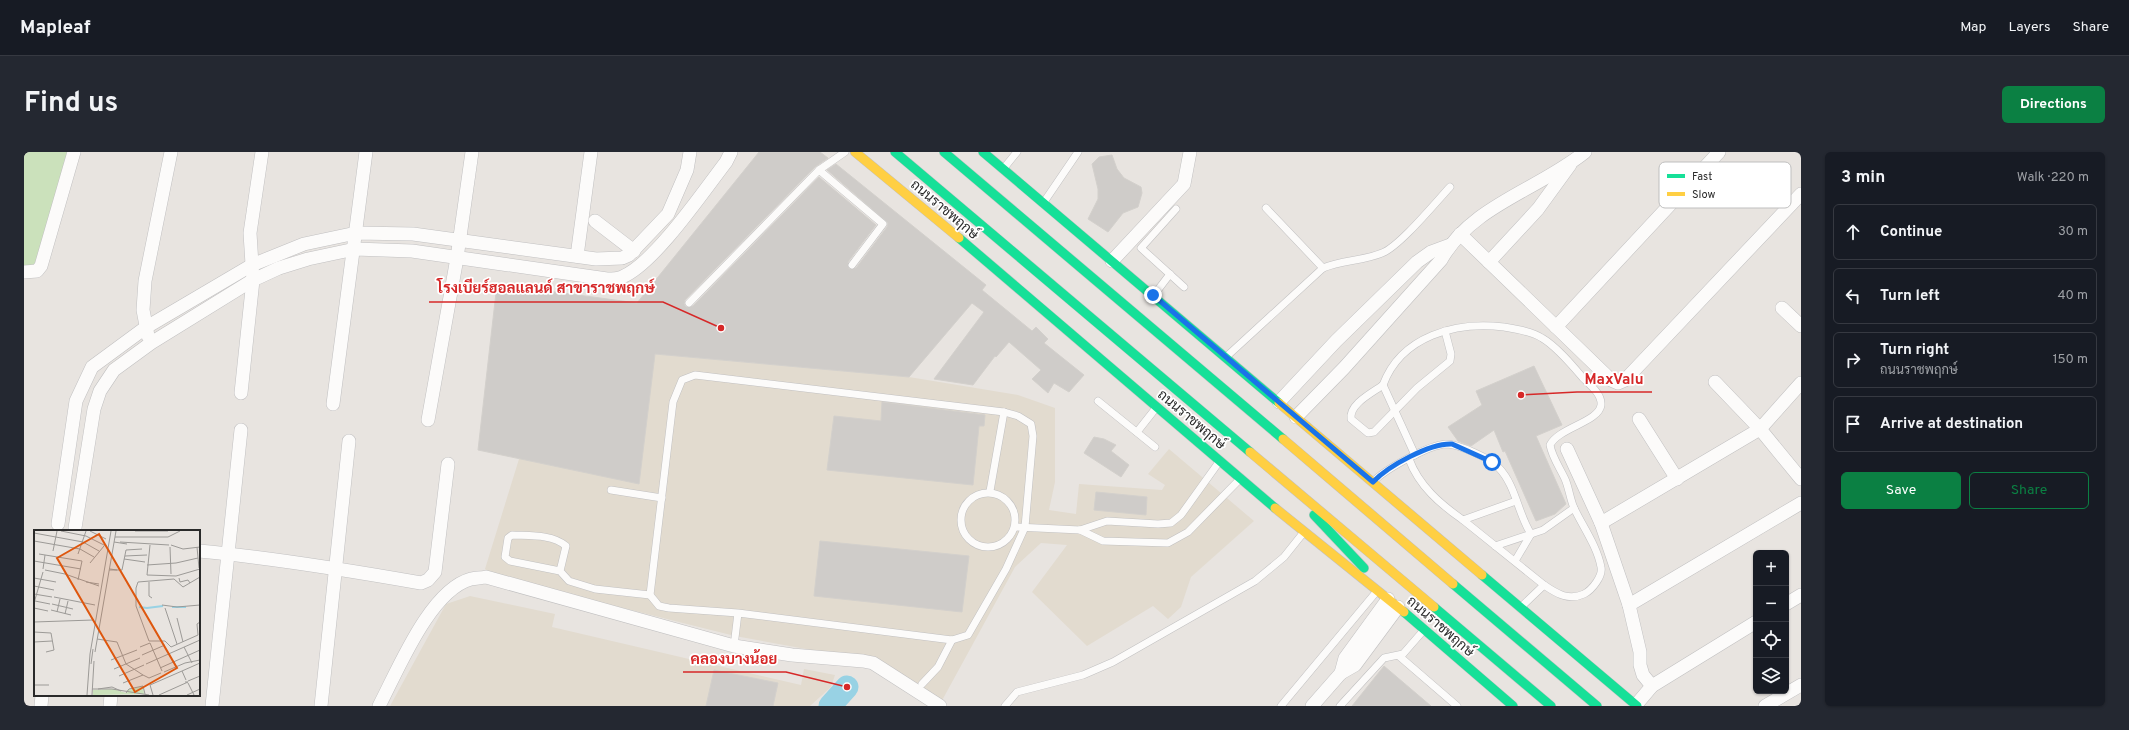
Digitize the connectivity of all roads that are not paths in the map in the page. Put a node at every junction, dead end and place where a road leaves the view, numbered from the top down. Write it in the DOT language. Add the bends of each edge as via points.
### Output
graph roads {
  1 [pos="74,152"];
  2 [pos="171,152"];
  3 [pos="262,152"];
  4 [pos="366,152"];
  5 [pos="472,152"];
  6 [pos="591,152"];
  7 [pos="690,152"];
  8 [pos="731,152"];
  9 [pos="844,152"];
  10 [pos="855,152"];
  11 [pos="896,152"];
  12 [pos="944,152"];
  13 [pos="983,152"];
  14 [pos="1017,152"];
  15 [pos="1078,152"];
  16 [pos="1190,152"];
  17 [pos="1585,152"];
  18 [pos="1719,152"];
  19 [pos="1710,162"];
  20 [pos="1571,163"];
  21 [pos="1004,168"];
  22 [pos="819,170"];
  23 [pos="1450,187"];
  24 [pos="1801,194"];
  25 [pos="1044,202"];
  26 [pos="1791,205"];
  27 [pos="1266,208"];
  28 [pos="1667,208"];
  29 [pos="1788,208"];
  30 [pos="1176,209"];
  31 [pos="595,222"];
  32 [pos="356,233"];
  33 [pos="1460,234"];
  34 [pos="460,240"];
  35 [pos="1450,245"];
  36 [pos="355,249"];
  37 [pos="634,251"];
  38 [pos="580,256"];
  39 [pos="457,258"];
  40 [pos="1112,260"];
  41 [pos="1489,262"];
  42 [pos="252,265"];
  43 [pos="852,265"];
  44 [pos="1323,268"];
  45 [pos="24,272"];
  46 [pos="1170,274"];
  47 [pos="580,275"];
  48 [pos="253,280"];
  49 [pos="1184,287"];
  50 [pos="1153,295"];
  51 [pos="689,303"];
  52 [pos="1782,308"];
  53 [pos="1556,326"];
  54 [pos="1801,326"];
  55 [pos="145,328"];
  56 [pos="1348,330"];
  57 [pos="1445,331"];
  58 [pos="151,343"];
  59 [pos="1363,345"];
  60 [pos="1226,357"];
  61 [pos="1715,382"];
  62 [pos="1801,383"];
  63 [pos="1383,385"];
  64 [pos="241,393"];
  65 [pos="1098,401"];
  66 [pos="1279,402"];
  67 [pos="333,404"];
  68 [pos="1156,408"];
  69 [pos="1394,411"];
  70 [pos="1004,412"];
  71 [pos="1300,413"];
  72 [pos="1639,419"];
  73 [pos="428,420"];
  74 [pos="1760,429"];
  75 [pos="241,430"];
  76 [pos="1137,432"];
  77 [pos="349,441"];
  78 [pos="1155,447"];
  79 [pos="1567,449"];
  80 [pos="1412,457"];
  81 [pos="1220,461"];
  82 [pos="448,464"];
  83 [pos="1240,478"];
  84 [pos="1676,479"];
  85 [pos="1801,479"];
  86 [pos="1373,482"];
  87 [pos="611,490"];
  88 [pos="990,492"];
  89 [pos="1300,493"];
  90 [pos="662,498"];
  91 [pos="1516,501"];
  92 [pos="1801,503"];
  93 [pos="1574,508"];
  94 [pos="1463,520"];
  95 [pos="1601,523"];
  96 [pos="1015,526"];
  97 [pos="53,527"];
  98 [pos="1025,527"];
  99 [pos="76,529"];
  100 [pos="1080,530"];
  101 [pos="1304,532"];
  102 [pos="1531,534"];
  103 [pos="1495,546"];
  104 [pos="200,551"];
  105 [pos="229,554"];
  106 [pos="1515,561"];
  107 [pos="337,568"];
  108 [pos="560,571"];
  109 [pos="1544,585"];
  110 [pos="1377,591"];
  111 [pos="650,594"];
  112 [pos="1801,595"];
  113 [pos="1789,602"];
  114 [pos="1629,605"];
  115 [pos="1396,606"];
  116 [pos="1521,607"];
  117 [pos="738,613"];
  118 [pos="1753,624"];
  119 [pos="1424,630"];
  120 [pos="952,640"];
  121 [pos="734,646"];
  122 [pos="1399,656"];
  123 [pos="1651,683"];
  124 [pos="922,684"];
  125 [pos="1801,685"];
  126 [pos="42,696"];
  127 [pos="111,696"];
  128 [pos="40,706"];
  129 [pos="110,706"];
  130 [pos="212,706"];
  131 [pos="321,706"];
  132 [pos="379,706"];
  133 [pos="940,706"];
  134 [pos="1005,706"];
  135 [pos="1281,706"];
  136 [pos="1312,706"];
  137 [pos="1340,706"];
  138 [pos="1457,706"];
  139 [pos="1513,706"];
  140 [pos="1551,706"];
  141 [pos="1597,706"];
  142 [pos="1636,706"];
  143 [pos="1765,706"];
  1 -- 45 [label="street" via="41,266 37,271"];
  2 -- 55 [label="street" via="145,281"];
  3 -- 42 [label="street" via="250,232"];
  4 -- 32 [label="street"];
  5 -- 34 [label="street"];
  6 -- 38 [label="street"];
  7 -- 37 [label="street" via="688,170 668,214"];
  8 -- 47 [label="street" via="675,227 638,267 621,278 607,279"];
  9 -- 22 [label="lane"];
  10 -- 68 [label="main road, ถนนราชพฤกษ์" via="989,263"];
  11 -- 89 [label="main road, ถนนราชพฤกษ์"];
  12 -- 141 [label="main road"];
  13 -- 21 [label="main road"];
  14 -- 21 [label="lane"];
  15 -- 25 [label="lane"];
  16 -- 40 [label="street" via="1184,184"];
  17 -- 20 [label="street"];
  18 -- 19 [label="street"];
  20 -- 33 [label="street" via="1487,212"];
  20 -- 41 [label="street" via="1538,209"];
  21 -- 25 [label="main road"];
  22 -- 43 [label="lane" via="883,224"];
  22 -- 51 [label="lane"];
  23 -- 44 [label="lane" via="1391,249 1368,257 1336,262"];
  24 -- 26 [label="street"];
  25 -- 40 [label="main road"];
  27 -- 44 [label="lane"];
  28 -- 53 [label="street"];
  29 -- 53 [label="street" via="1622,382 1611,380"];
  30 -- 46 [label="lane" via="1141,248"];
  31 -- 37 [label="street"];
  32 -- 34 [label="street" via="413,234"];
  32 -- 36 [label="street"];
  32 -- 42 [label="street" via="304,244"];
  33 -- 35 [label="street"];
  33 -- 41 [label="street"];
  34 -- 38 [label="street"];
  34 -- 39 [label="street"];
  35 -- 56 [label="street" via="1430,252 1416,262"];
  35 -- 59 [label="street" via="1441,260"];
  36 -- 39 [label="street" via="412,251"];
  36 -- 48 [label="street" via="301,261"];
  36 -- 67 [label="street"];
  37 -- 38 [label="street" via="622,258"];
  38 -- 47 [label="street"];
  39 -- 47 [label="street"];
  39 -- 73 [label="street"];
  40 -- 50 [label="main road"];
  41 -- 53 [label="street"];
  42 -- 48 [label="street"];
  42 -- 55 [label="street"];
  44 -- 60 [label="lane"];
  46 -- 49 [label="lane"];
  46 -- 50 [label="lane"];
  48 -- 58 [label="street"];
  48 -- 64 [label="street"];
  50 -- 60 [label="main road"];
  52 -- 54 [label="street"];
  55 -- 58 [label="street"];
  55 -- 97 [label="street" via="101,359 86,376 76,401"];
  56 -- 59 [label="street"];
  56 -- 66 [label="street"];
  57 -- 63 [label="lane" via="1435,333 1404,352"];
  57 -- 69 [label="lane" via="1452,354 1450,362 1417,388"];
  57 -- 93 [label="lane" via="1470,325 1489,325 1535,335 1542,338 1573,366 1598,394 1601,404 1599,410 1556,436 1550,445 1566,481"];
  58 -- 99 [label="street" via="114,370 100,391 94,409"];
  59 -- 71 [label="street"];
  60 -- 66 [label="main road"];
  61 -- 74 [label="street"];
  62 -- 74 [label="street"];
  63 -- 69 [label="lane"];
  63 -- 69 [label="lane" via="1354,408 1350,419 1368,433 1374,432"];
  65 -- 76 [label="lane"];
  66 -- 71 [label="main road"];
  68 -- 76 [label="lane"];
  68 -- 81 [label="main road, ถนนราชพฤกษ์"];
  69 -- 80 [label="lane"];
  70 -- 88 [label="lane"];
  70 -- 90 [label="lane" via="694,375 682,380 673,402"];
  70 -- 98 [label="lane" via="1026,419 1033,429"];
  71 -- 86 [label="main road"];
  72 -- 84 [label="street"];
  74 -- 84 [label="street"];
  74 -- 85 [label="street"];
  75 -- 105 [label="street"];
  76 -- 78 [label="lane"];
  77 -- 107 [label="street"];
  79 -- 95 [label="street"];
  80 -- 86 [label="lane" via="1380,475"];
  80 -- 91 [label="lane" via="1445,444 1452,444 1499,467"];
  80 -- 94 [label="lane" via="1413,472 1432,495"];
  81 -- 83 [label="main road, ถนนราชพฤกษ์"];
  81 -- 100 [label="lane" via="1181,515 1171,523 1107,521"];
  82 -- 107 [label="street" via="435,572 428,580 421,583"];
  83 -- 100 [label="lane" via="1188,532 1168,543 1104,541"];
  83 -- 101 [label="main road, ถนนราชพฤกษ์"];
  84 -- 95 [label="street"];
  86 -- 116 [label="main road"];
  87 -- 90 [label="lane"];
  88 -- 96 [label="lane" via="999,494 1010,503 1016,517"];
  88 -- 96 [label="lane" via="974,495 963,506 960,521 965,536 977,546 993,547 1007,540"];
  89 -- 115 [label="main road" via="1321,524 1385,590"];
  89 -- 140 [label="main road, ถนนราชพฤกษ์"];
  90 -- 111 [label="lane"];
  91 -- 94 [label="lane"];
  91 -- 102 [label="lane"];
  92 -- 114 [label="street"];
  93 -- 102 [label="lane" via="1551,525"];
  93 -- 109 [label="lane" via="1602,568 1600,574 1595,584 1580,596 1565,596"];
  94 -- 103 [label="lane"];
  95 -- 114 [label="street"];
  96 -- 98 [label="lane"];
  97 -- 99 [label="street" via="65,523"];
  98 -- 100 [label="lane"];
  98 -- 120 [label="lane" via="1006,569 975,625 968,635"];
  101 -- 110 [label="main road, ถนนราชพฤกษ์"];
  101 -- 134 [label="lane" via="1284,557 1255,581 1113,662 1083,675 1018,692"];
  102 -- 103 [label="lane"];
  102 -- 106 [label="lane"];
  103 -- 106 [label="lane"];
  104 -- 105 [label="street"];
  105 -- 107 [label="street"];
  105 -- 130 [label="street"];
  106 -- 109 [label="lane"];
  107 -- 131 [label="street"];
  108 -- 108 [label="lane" via="566,546 559,541 512,535 508,538 505,557 510,561"];
  108 -- 111 [label="lane" via="569,581 595,589"];
  109 -- 116 [label="lane"];
  110 -- 115 [label="main road, ถนนราชพฤกษ์"];
  110 -- 135 [label="lane"];
  111 -- 117 [label="lane" via="659,606"];
  112 -- 113 [label="street"];
  114 -- 123 [label="street" via="1643,675"];
  115 -- 119 [label="main road, ถนนราชพฤกษ์"];
  115 -- 136 [label="street" via="1355,665 1340,673"];
  116 -- 142 [label="main road"];
  117 -- 120 [label="lane"];
  117 -- 121 [label="lane"];
  118 -- 123 [label="street"];
  119 -- 122 [label="lane" via="1407,651"];
  119 -- 139 [label="main road, ถนนราชพฤกษ์"];
  120 -- 124 [label="lane" via="938,667"];
  121 -- 132 [label="street" via="486,577 470,580 439,600 420,628"];
  121 -- 133 [label="street" via="765,652 863,660 873,663"];
  122 -- 137 [label="lane" via="1384,658"];
  122 -- 138 [label="lane"];
  123 -- 142 [label="street"];
  125 -- 143 [label="street"];
  126 -- 128 [label="street"];
  127 -- 129 [label="street"];
}
